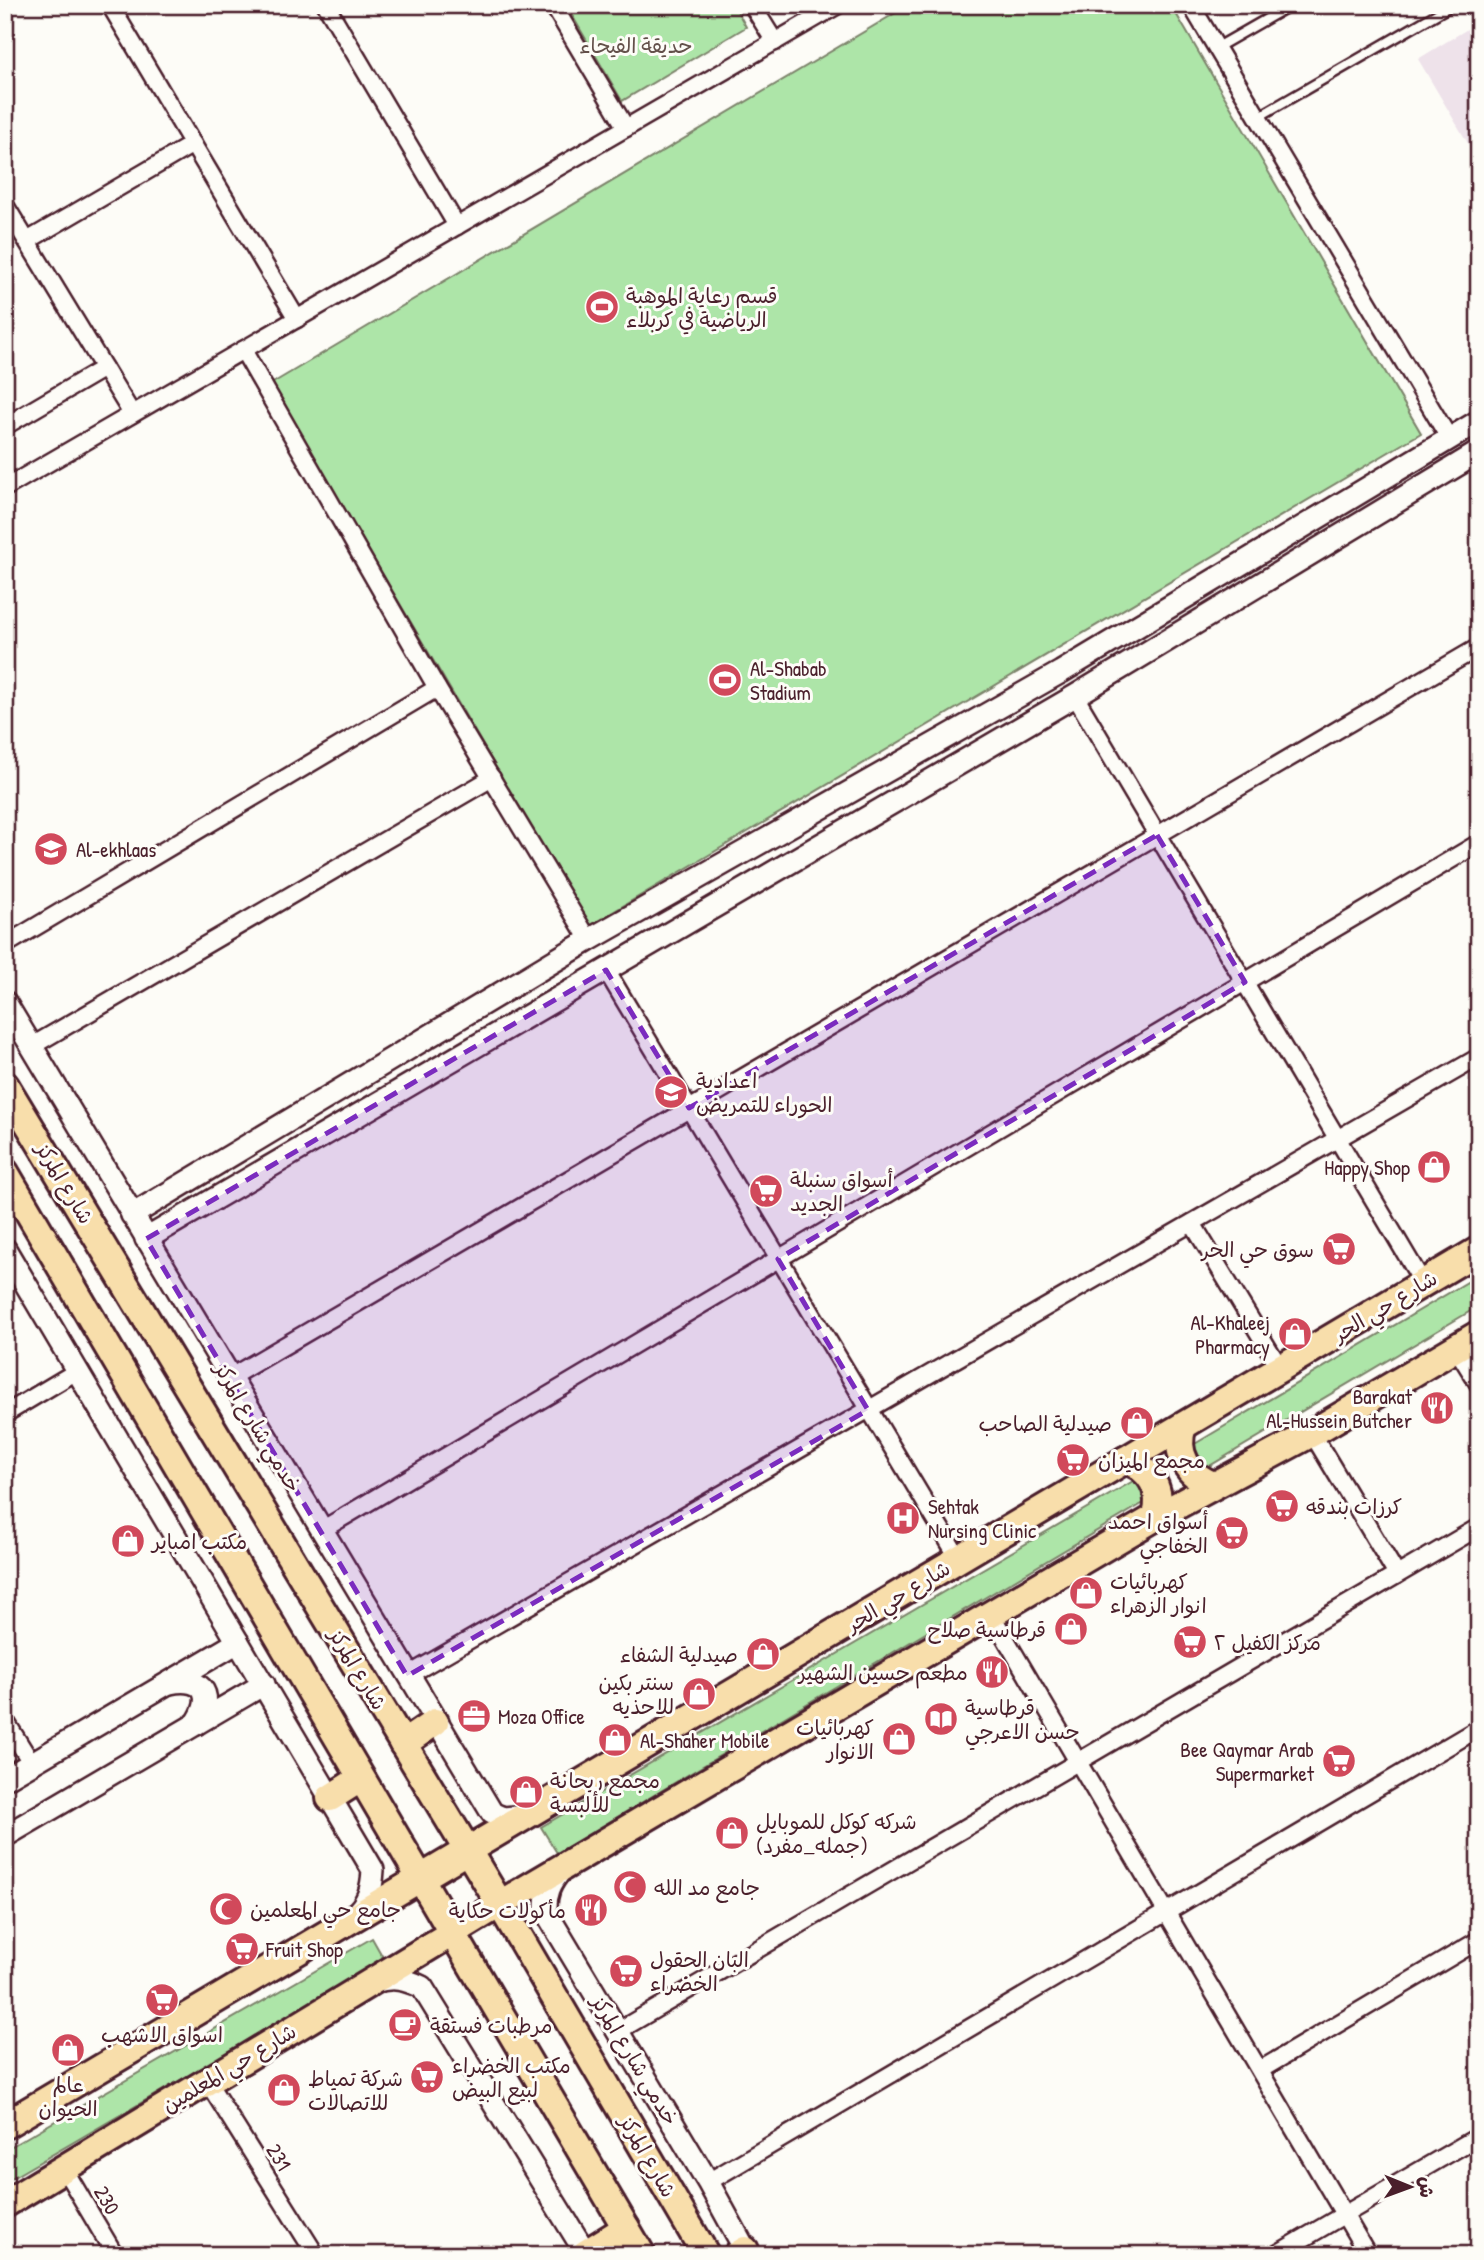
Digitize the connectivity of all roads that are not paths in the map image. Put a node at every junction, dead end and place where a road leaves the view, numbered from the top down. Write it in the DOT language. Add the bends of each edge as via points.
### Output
graph roads {
  1 [pos="110,5"];
  2 [pos="326,5"];
  3 [pos="553,5"];
  4 [pos="752,5"];
  5 [pos="838,5"];
  6 [pos="1191,5"];
  7 [pos="1291,5"];
  8 [pos="1452,5"];
  9 [pos="775,42"];
  10 [pos="1216,48"];
  11 [pos="1258,117"];
  12 [pos="626,128"];
  13 [pos="193,144"];
  14 [pos="5,205"];
  15 [pos="457,226"];
  16 [pos="27,241"];
  17 [pos="297,319"];
  18 [pos="243,350"];
  19 [pos="104,368"];
  20 [pos="132,414"];
  21 [pos="1479,421"];
  22 [pos="5,426"];
  23 [pos="1450,438"];
  24 [pos="1479,452"];
  25 [pos="5,488"];
  26 [pos="1287,536"];
  27 [pos="1301,559"];
  28 [pos="1479,647"];
  29 [pos="438,688"];
  30 [pos="1075,696"];
  31 [pos="492,778"];
  32 [pos="1157,835"];
  33 [pos="1479,843"];
  34 [pos="589,940"];
  35 [pos="5,945"];
  36 [pos="606,970"];
  37 [pos="1245,982"];
  38 [pos="5,1002"];
  39 [pos="32,1046"];
  40 [pos="1479,1057"];
  41 [pos="5,1085"];
  42 [pos="689,1108"];
  43 [pos="1338,1138"];
  44 [pos="5,1172"];
  45 [pos="132,1216"];
  46 [pos="1192,1223"];
  47 [pos="146,1239"];
  48 [pos="5,1249"];
  49 [pos="1479,1250"];
  50 [pos="778,1259"];
  51 [pos="1423,1283"];
  52 [pos="1479,1334"];
  53 [pos="1456,1348"];
  54 [pos="1280,1368"];
  55 [pos="78,1371"];
  56 [pos="229,1378"];
  57 [pos="1479,1385"];
  58 [pos="869,1410"];
  59 [pos="5,1414"];
  60 [pos="1183,1426"];
  61 [pos="1312,1433"];
  62 [pos="1125,1460"];
  63 [pos="1214,1485"];
  64 [pos="1156,1517"];
  65 [pos="1479,1527"];
  66 [pos="320,1531"];
  67 [pos="959,1559"];
  68 [pos="1397,1575"];
  69 [pos="991,1614"];
  70 [pos="238,1642"];
  71 [pos="407,1676"];
  72 [pos="167,1684"];
  73 [pos="264,1684"];
  74 [pos="5,1720"];
  75 [pos="435,1722"];
  76 [pos="196,1724"];
  77 [pos="1479,1728"];
  78 [pos="403,1744"];
  79 [pos="1078,1762"];
  80 [pos="32,1764"];
  81 [pos="360,1779"];
  82 [pos="5,1780"];
  83 [pos="330,1798"];
  84 [pos="532,1814"];
  85 [pos="5,1836"];
  86 [pos="468,1851"];
  87 [pos="564,1866"];
  88 [pos="419,1880"];
  89 [pos="500,1904"];
  90 [pos="1166,1912"];
  91 [pos="340,1926"];
  92 [pos="453,1932"];
  93 [pos="1479,1940"];
  94 [pos="366,1985"];
  95 [pos="618,2031"];
  96 [pos="1260,2070"];
  97 [pos="207,2081"];
  98 [pos="5,2125"];
  99 [pos="1479,2136"];
  100 [pos="63,2167"];
  101 [pos="708,2182"];
  102 [pos="5,2204"];
  103 [pos="1344,2214"];
  104 [pos="626,2228"];
  105 [pos="743,2253"];
  106 [pos="587,2254"];
  107 [pos="115,2255"];
  108 [pos="316,2255"];
  109 [pos="642,2255"];
  110 [pos="706,2255"];
  111 [pos="1275,2255"];
  112 [pos="1368,2255"];
  1 -- 13 [label="street"];
  2 -- 15 [label="street"];
  3 -- 12 [label="street"];
  4 -- 9 [label="street"];
  5 -- 9 [label="street"];
  6 -- 10 [label="street"];
  7 -- 10 [label="lane"];
  8 -- 11 [label="lane"];
  9 -- 12 [label="street"];
  10 -- 11 [label="street"];
  11 -- 23 [label="street"];
  12 -- 15 [label="street"];
  13 -- 16 [label="street"];
  13 -- 17 [label="street"];
  14 -- 16 [label="street"];
  15 -- 17 [label="street"];
  16 -- 19 [label="street"];
  17 -- 18 [label="street"];
  18 -- 20 [label="street"];
  18 -- 29 [label="street"];
  19 -- 20 [label="street"];
  19 -- 22 [label="street"];
  20 -- 25 [label="street"];
  21 -- 23 [label="street"];
  23 -- 26 [label="street"];
  24 -- 27 [label="street"];
  26 -- 27 [label="street"];
  26 -- 34 [label="street" via="1061,672"];
  27 -- 30 [label="street"];
  28 -- 32 [label="street"];
  29 -- 31 [label="street"];
  29 -- 35 [label="street"];
  30 -- 32 [label="street"];
  30 -- 36 [label="street"];
  31 -- 34 [label="street"];
  31 -- 39 [label="street"];
  32 -- 37 [label="street"];
  32 -- 42 [label="street"];
  33 -- 37 [label="street"];
  34 -- 45 [label="street"];
  36 -- 42 [label="street"];
  36 -- 47 [label="street"];
  37 -- 43 [label="street"];
  37 -- 50 [label="street"];
  38 -- 39 [label="street, خدمي شارع المركز"];
  39 -- 45 [label="street, خدمي شارع المركز"];
  40 -- 43 [label="street"];
  41 -- 78 [label="main road, شارع المركز"];
  42 -- 50 [label="street"];
  42 -- 56 [label="street"];
  43 -- 46 [label="street"];
  43 -- 51 [label="street"];
  44 -- 81 [label="main road"];
  45 -- 47 [label="street, خدمي شارع المركز"];
  46 -- 54 [label="street"];
  46 -- 58 [label="street"];
  47 -- 56 [label="street, خدمي شارع المركز"];
  48 -- 55 [label="street"];
  49 -- 51 [label="main road, شارع حي الحر"];
  50 -- 58 [label="street"];
  50 -- 66 [label="street"];
  51 -- 54 [label="main road, شارع حي الحر"];
  52 -- 53 [label="main road"];
  53 -- 57 [label="street"];
  53 -- 61 [label="main road"];
  54 -- 60 [label="main road, شارع حي الحر"];
  55 -- 59 [label="street"];
  55 -- 70 [label="street"];
  56 -- 66 [label="street, خدمي شارع المركز"];
  58 -- 67 [label="street"];
  58 -- 71 [label="street"];
  60 -- 62 [label="main road, شارع حي الحر"];
  60 -- 63 [label="main road" via="1180,1451 1186,1467 1198,1479"];
  61 -- 63 [label="main road"];
  61 -- 68 [label="street"];
  62 -- 64 [label="main road" via="1154,1482 1159,1499"];
  62 -- 67 [label="main road, شارع حي الحر"];
  63 -- 64 [label="main road"];
  64 -- 69 [label="main road"];
  65 -- 68 [label="street"];
  66 -- 71 [label="street, خدمي شارع المركز"];
  67 -- 84 [label="main road, شارع حي الحر"];
  68 -- 79 [label="street"];
  69 -- 79 [label="street"];
  69 -- 87 [label="main road"];
  70 -- 72 [label="street"];
  70 -- 73 [label="street"];
  71 -- 75 [label="street, خدمي شارع المركز"];
  72 -- 76 [label="street" via="185,1680 203,1690 205,1710"];
  72 -- 80 [label="street"];
  73 -- 76 [label="street"];
  73 -- 83 [label="street"];
  74 -- 80 [label="street"];
  75 -- 78 [label="main road"];
  75 -- 84 [label="street, خدمي شارع المركز" via="492,1813 503,1818"];
  76 -- 85 [label="street"];
  77 -- 90 [label="street"];
  78 -- 86 [label="main road, شارع المركز"];
  79 -- 90 [label="street"];
  79 -- 95 [label="street"];
  80 -- 82 [label="street"];
  81 -- 83 [label="main road"];
  81 -- 88 [label="main road"];
  83 -- 91 [label="street" via="373,1870 363,1908"];
  84 -- 86 [label="main road, شارع حي الحر"];
  86 -- 88 [label="main road, شارع حي الحر"];
  86 -- 89 [label="main road, شارع المركز"];
  87 -- 89 [label="main road"];
  87 -- 95 [label="street, خدمي شارع المركز" via="551,1882 546,1912"];
  88 -- 91 [label="main road, شارع حي الحر"];
  88 -- 92 [label="main road"];
  89 -- 92 [label="main road"];
  89 -- 110 [label="main road, شارع المركز"];
  90 -- 96 [label="street"];
  90 -- 101 [label="street"];
  91 -- 98 [label="main road"];
  92 -- 94 [label="main road, شارع حي المعلمين"];
  92 -- 104 [label="main road"];
  93 -- 96 [label="street"];
  94 -- 97 [label="main road, شارع حي المعلمين"];
  94 -- 106 [label="street" via="387,1978 405,1979 422,1987"];
  95 -- 101 [label="street, خدمي شارع المركز"];
  96 -- 103 [label="street"];
  97 -- 100 [label="main road, شارع حي المعلمين"];
  97 -- 108 [label="street, 231"];
  99 -- 103 [label="street"];
  100 -- 102 [label="main road, شارع حي المعلمين"];
  100 -- 107 [label="street, 230"];
  101 -- 105 [label="street, خدمي شارع المركز"];
  103 -- 111 [label="street"];
  103 -- 112 [label="street"];
  104 -- 106 [label="main road"];
  104 -- 109 [label="main road"];
}
